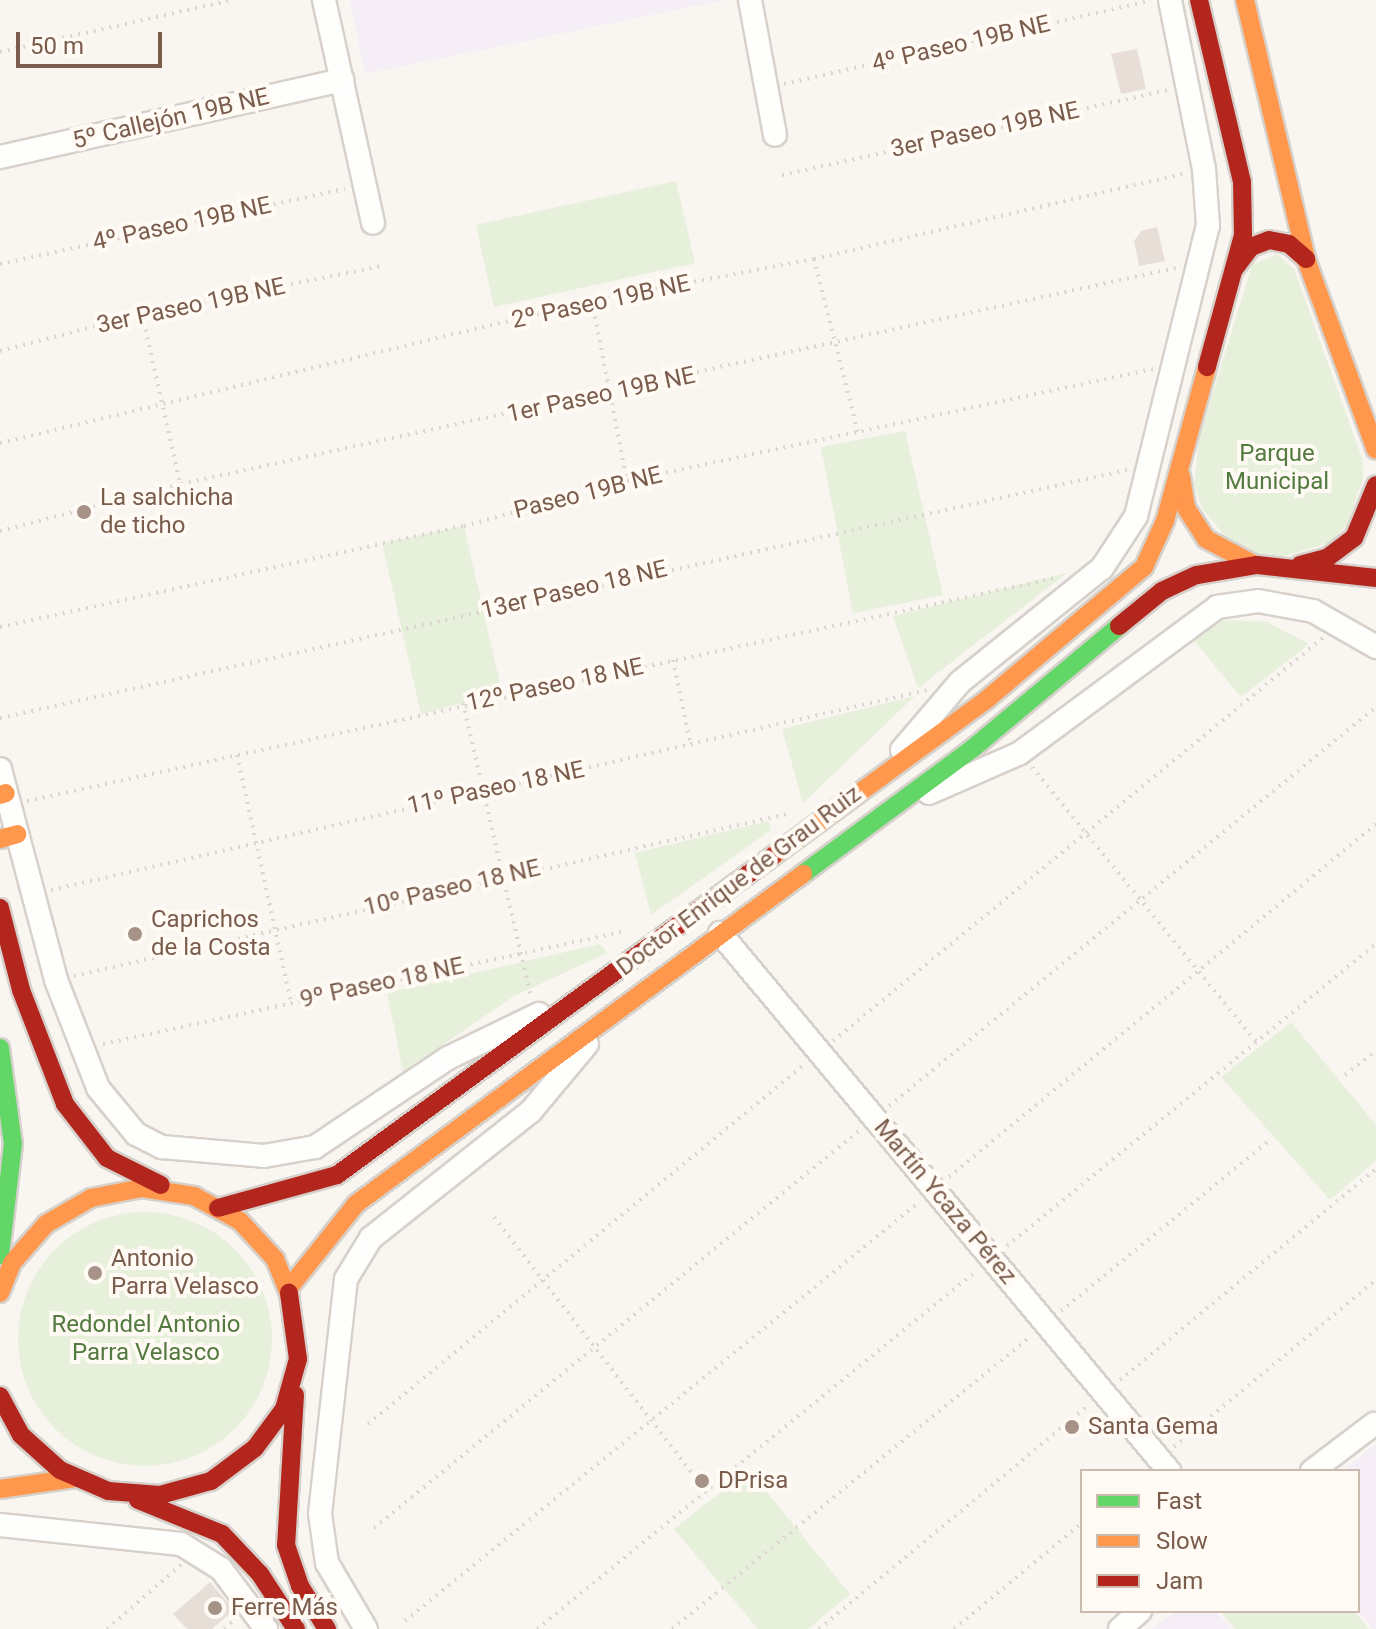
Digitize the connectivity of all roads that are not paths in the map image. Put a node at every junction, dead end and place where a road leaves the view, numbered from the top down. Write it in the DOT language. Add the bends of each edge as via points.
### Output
graph roads {
  1 [pos="324,0"];
  2 [pos="750,0"];
  3 [pos="1170,0"];
  4 [pos="1199,0"];
  5 [pos="1245,0"];
  6 [pos="342,80"];
  7 [pos="775,135"];
  8 [pos="0,157"];
  9 [pos="373,223"];
  10 [pos="1306,259"];
  11 [pos="1235,268"];
  12 [pos="1375,453"];
  13 [pos="1181,465"];
  14 [pos="1376,485"];
  15 [pos="1257,565"];
  16 [pos="1285,567"];
  17 [pos="1325,572"];
  18 [pos="1376,578"];
  19 [pos="1376,595"];
  20 [pos="1376,647"];
  21 [pos="0,769"];
  22 [pos="878,778"];
  23 [pos="5,797"];
  24 [pos="888,811"];
  25 [pos="9,836"];
  26 [pos="0,908"];
  27 [pos="720,933"];
  28 [pos="598,986"];
  29 [pos="604,1025"];
  30 [pos="0,1048"];
  31 [pos="194,1196"];
  32 [pos="218,1208"];
  33 [pos="0,1255"];
  34 [pos="289,1288"];
  35 [pos="0,1293"];
  36 [pos="298,1359"];
  37 [pos="0,1396"];
  38 [pos="1374,1424"];
  39 [pos="1164,1465"];
  40 [pos="1315,1469"];
  41 [pos="75,1478"];
  42 [pos="0,1489"];
  43 [pos="108,1491"];
  44 [pos="0,1525"];
  45 [pos="1138,1613"];
  46 [pos="266,1629"];
  47 [pos="296,1629"];
  48 [pos="327,1629"];
  49 [pos="366,1629"];
  50 [pos="1120,1629"];
  1 -- 6 [label="street"];
  2 -- 7 [label="street"];
  3 -- 22 [label="street" via="1204,169 1208,226 1136,516 1102,568 960,682"];
  4 -- 11 [label="street, Doctor Enrique de Grau Ruiz" via="1242,182 1243,235"];
  5 -- 10 [label="street"];
  6 -- 8 [label="street, 5º Callejón 19B NE"];
  6 -- 9 [label="street"];
  10 -- 11 [label="street" via="1289,244 1269,240 1251,247"];
  10 -- 12 [label="street"];
  11 -- 13 [label="street, Doctor Enrique de Grau Ruiz"];
  13 -- 15 [label="street" via="1181,489 1193,522 1221,550"];
  13 -- 22 [label="street, Doctor Enrique de Grau Ruiz" via="1157,541 1129,583"];
  14 -- 16 [label="street" via="1363,524 1340,551"];
  15 -- 16 [label="street, Doctor Enrique de Grau Ruiz"];
  15 -- 24 [label="street, Doctor Enrique de Grau Ruiz" via="1197,575 1162,591"];
  16 -- 17 [label="street, Doctor Enrique de Grau Ruiz"];
  17 -- 18 [label="street, Doctor Enrique de Grau Ruiz"];
  17 -- 19 [label="street"];
  20 -- 24 [label="street, Doctor Enrique de Grau Ruiz" via="1342,622 1258,601 1217,607 1020,753"];
  21 -- 23 [label="street"];
  22 -- 28 [label="street, Doctor Enrique de Grau Ruiz"];
  23 -- 25 [label="street"];
  24 -- 27 [label="street, Doctor Enrique de Grau Ruiz"];
  25 -- 28 [label="street" via="98,1088 136,1134 197,1154 264,1156 335,1139 448,1058"];
  26 -- 31 [label="street" via="34,1027 78,1123 120,1168"];
  27 -- 29 [label="street, Doctor Enrique de Grau Ruiz"];
  27 -- 39 [label="street, Martín Ycaza Pérez"];
  28 -- 32 [label="street, Doctor Enrique de Grau Ruiz" via="337,1175"];
  29 -- 34 [label="street, Doctor Enrique de Grau Ruiz" via="356,1204"];
  29 -- 49 [label="street" via="531,1111 371,1238 346,1279 320,1514 327,1563"];
  30 -- 33 [label="street" via="13,1144"];
  31 -- 32 [label="street"];
  31 -- 35 [label="street" via="142,1188 91,1198 46,1224 12,1263"];
  32 -- 34 [label="street" via="240,1221 275,1259"];
  34 -- 36 [label="street"];
  36 -- 43 [label="street" via="284,1409 255,1448 211,1481 160,1495"];
  36 -- 48 [label="street" via="286,1545 300,1586"];
  37 -- 41 [label="street" via="21,1435"];
  38 -- 40 [label="street"];
  41 -- 42 [label="street"];
  41 -- 43 [label="street"];
  43 -- 47 [label="street" via="222,1534 260,1574"];
  44 -- 46 [label="street" via="139,1535 197,1551 236,1586"];
  45 -- 50 [label="street"];
}
